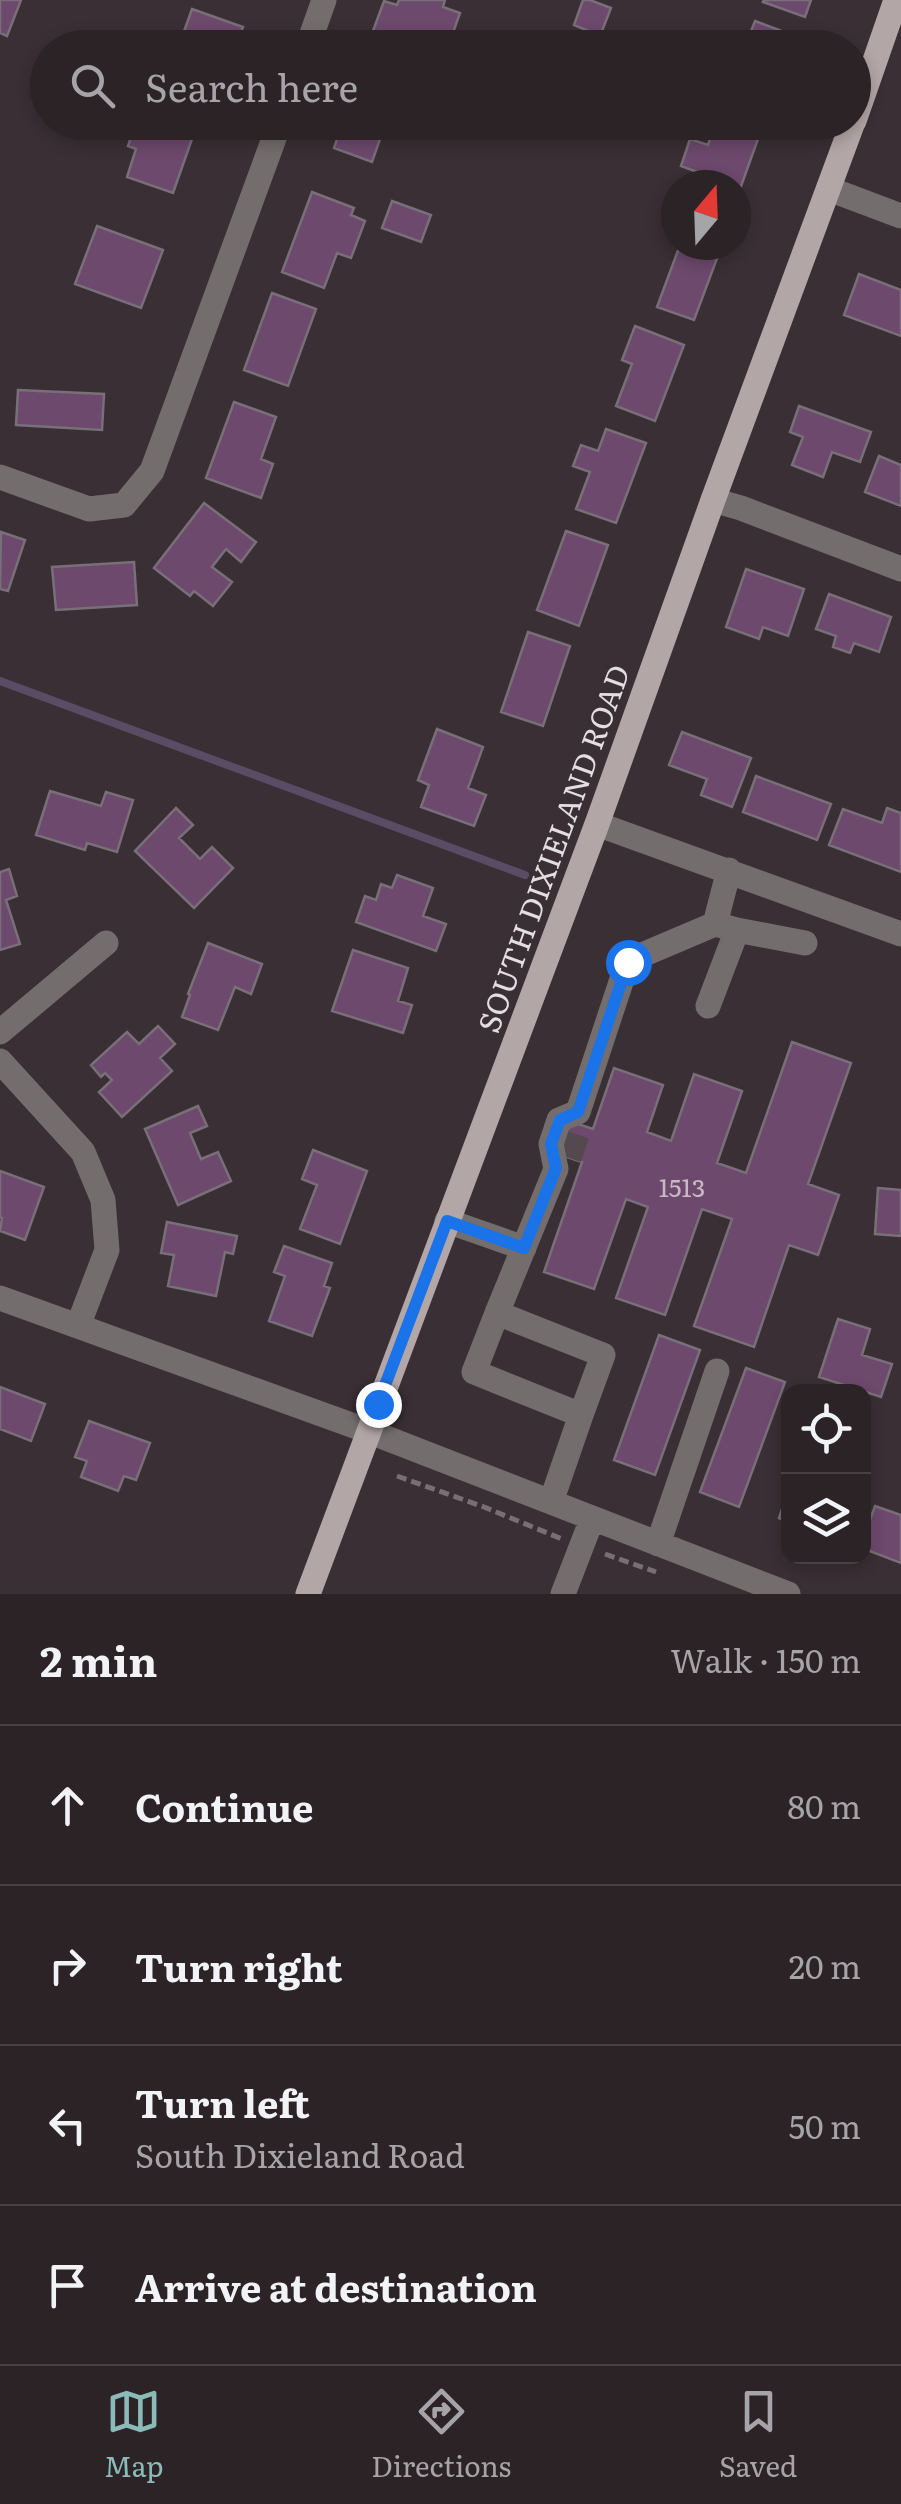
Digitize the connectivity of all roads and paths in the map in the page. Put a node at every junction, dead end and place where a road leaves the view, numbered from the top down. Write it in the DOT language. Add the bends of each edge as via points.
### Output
graph roads {
  1 [pos="324,0"];
  2 [pos="896,0"];
  3 [pos="313,30"];
  4 [pos="871,71"];
  5 [pos="273,140"];
  6 [pos="847,140"];
  7 [pos="830,189"];
  8 [pos="901,216"];
  9 [pos="0,476"];
  10 [pos="713,500"];
  11 [pos="901,568"];
  12 [pos="597,824"];
  13 [pos="729,870"];
  14 [pos="726,927"];
  15 [pos="901,934"];
  16 [pos="106,943"];
  17 [pos="804,943"];
  18 [pos="708,1006"];
  19 [pos="0,1032"];
  20 [pos="0,1061"];
  21 [pos="447,1221"];
  22 [pos="524,1248"];
  23 [pos="0,1298"];
  24 [pos="497,1313"];
  25 [pos="78,1326"];
  26 [pos="717,1371"];
  27 [pos="581,1415"];
  28 [pos="368,1431"];
  29 [pos="550,1502"];
  30 [pos="592,1519"];
  31 [pos="658,1544"];
  32 [pos="308,1594"];
  33 [pos="564,1594"];
  34 [pos="788,1594"];
  1 -- 3 [label="street"];
  2 -- 4 [label="main road, SOUTH DIXIELAND ROAD"];
  5 -- 9 [label="street" via="152,471 124,505 89,509"];
  6 -- 7 [label="main road, SOUTH DIXIELAND ROAD"];
  7 -- 8 [label="street"];
  7 -- 10 [label="main road, SOUTH DIXIELAND ROAD"];
  10 -- 11 [label="street"];
  10 -- 12 [label="main road, SOUTH DIXIELAND ROAD"];
  12 -- 13 [label="street"];
  12 -- 21 [label="main road, SOUTH DIXIELAND ROAD"];
  13 -- 14 [label="street"];
  13 -- 15 [label="street"];
  14 -- 17 [label="street"];
  14 -- 18 [label="street"];
  14 -- 22 [label="street" via="628,962 579,1119 560,1120 551,1144 562,1163"];
  16 -- 19 [label="street"];
  20 -- 25 [label="street" via="83,1152 104,1200 107,1250"];
  21 -- 22 [label="street"];
  21 -- 28 [label="main road, SOUTH DIXIELAND ROAD"];
  22 -- 24 [label="street"];
  23 -- 25 [label="street"];
  24 -- 27 [label="street" via="603,1355"];
  24 -- 27 [label="street" via="474,1372"];
  25 -- 28 [label="street"];
  26 -- 31 [label="street"];
  27 -- 29 [label="street"];
  28 -- 29 [label="street"];
  28 -- 32 [label="main road, SOUTH DIXIELAND ROAD"];
  29 -- 30 [label="street"];
  30 -- 31 [label="street"];
  30 -- 33 [label="street"];
  31 -- 34 [label="street"];
}
